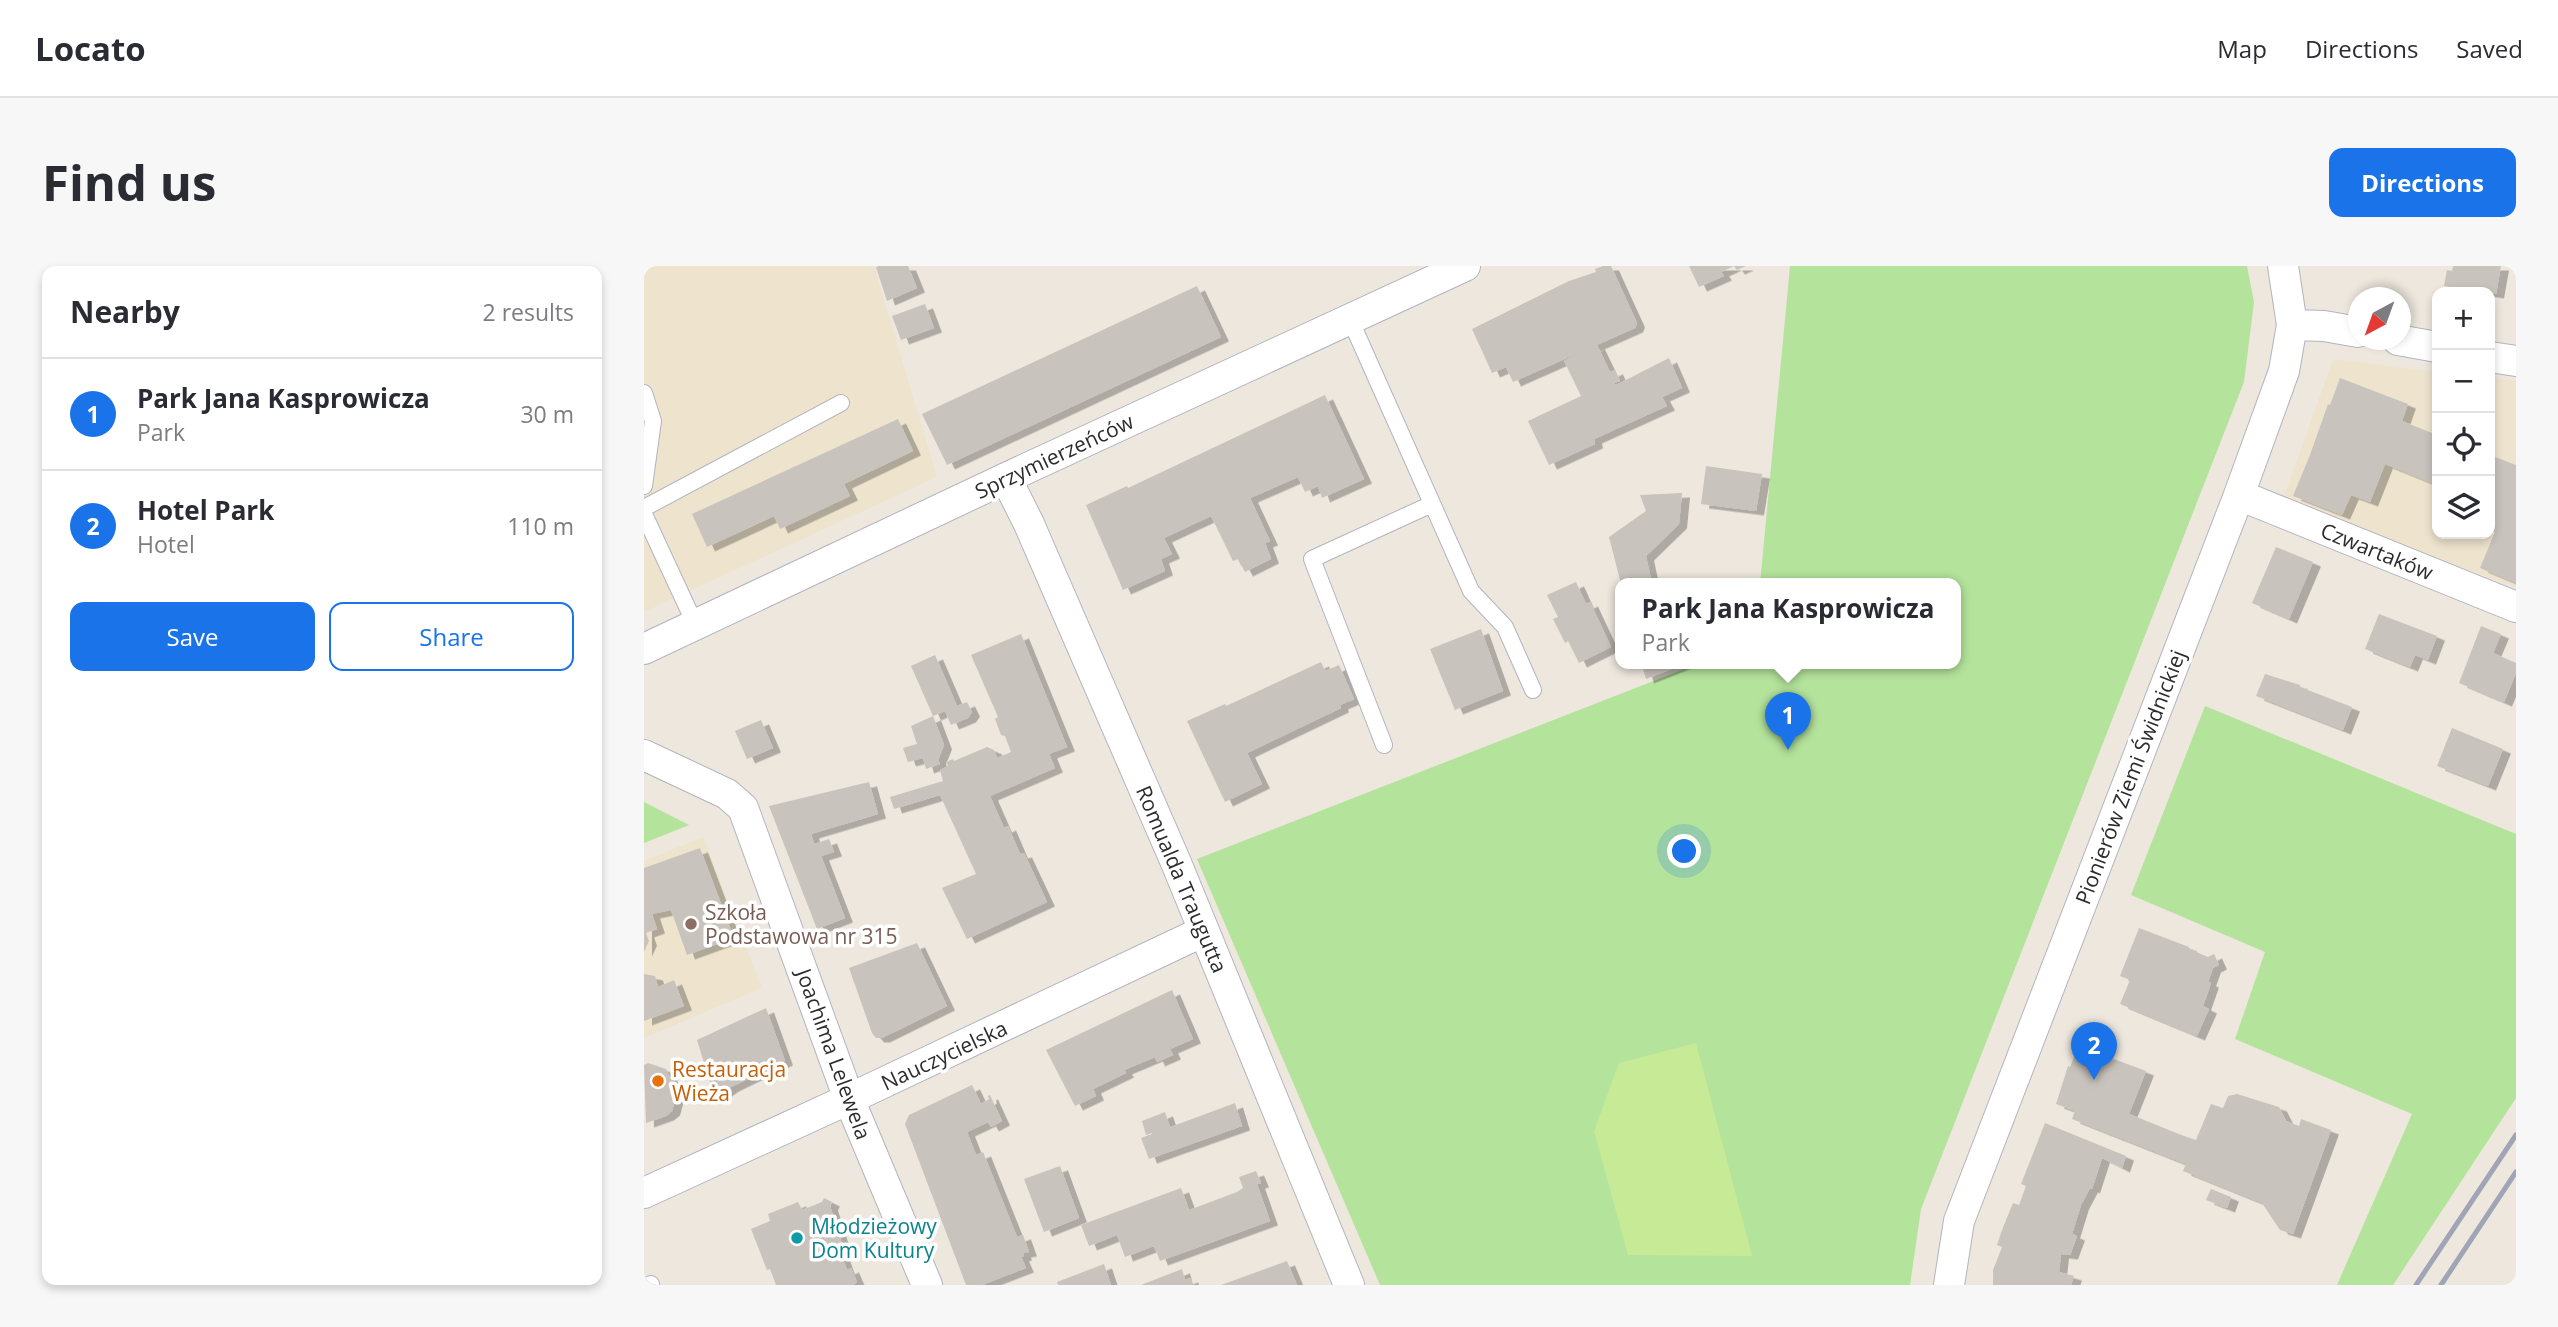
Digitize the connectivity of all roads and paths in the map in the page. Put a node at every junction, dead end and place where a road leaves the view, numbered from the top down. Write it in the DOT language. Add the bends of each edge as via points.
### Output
graph roads {
  1 [pos="1465,266"];
  2 [pos="2283,266"];
  3 [pos="1350,319"];
  4 [pos="2292,326"];
  5 [pos="2348,330"];
  6 [pos="2411,342"];
  7 [pos="2432,346"];
  8 [pos="2495,358"];
  9 [pos="2516,361"];
  10 [pos="644,393"];
  11 [pos="841,403"];
  12 [pos="1006,478"];
  13 [pos="644,486"];
  14 [pos="2239,495"];
  15 [pos="1432,504"];
  16 [pos="644,508"];
  17 [pos="644,514"];
  18 [pos="2516,607"];
  19 [pos="695,624"];
  20 [pos="644,649"];
  21 [pos="1533,690"];
  22 [pos="1384,745"];
  23 [pos="644,755"];
  24 [pos="1204,931"];
  25 [pos="849,1099"];
  26 [pos="644,1193"];
  27 [pos="928,1285"];
  28 [pos="1349,1285"];
  29 [pos="1949,1285"];
  1 -- 3 [label="street, Sprzymierzeńców"];
  2 -- 4 [label="street, Pionierów Ziemi Świdnickiej"];
  3 -- 12 [label="street, Sprzymierzeńców"];
  3 -- 15 [label="lane"];
  4 -- 5 [label="street"];
  4 -- 14 [label="street, Pionierów Ziemi Świdnickiej" via="2284,372"];
  6 -- 7 [label="street"];
  8 -- 9 [label="street"];
  10 -- 13 [label="lane" via="653,421"];
  11 -- 16 [label="lane"];
  12 -- 19 [label="street, Sprzymierzeńców"];
  12 -- 24 [label="street, Romualda Traugutta"];
  14 -- 18 [label="street, Czwartaków"];
  14 -- 29 [label="street, Pionierów Ziemi Świdnickiej" via="1959,1220"];
  15 -- 21 [label="lane" via="1471,591 1505,627"];
  15 -- 22 [label="lane" via="1312,559"];
  17 -- 19 [label="lane"];
  19 -- 20 [label="street, Sprzymierzeńców"];
  23 -- 25 [label="street, Joachima Lelewela" via="727,794 743,808"];
  24 -- 25 [label="street, Nauczycielska"];
  24 -- 28 [label="street, Romualda Traugutta"];
  25 -- 26 [label="street, Nauczycielska"];
  25 -- 27 [label="street, Joachima Lelewela"];
}
